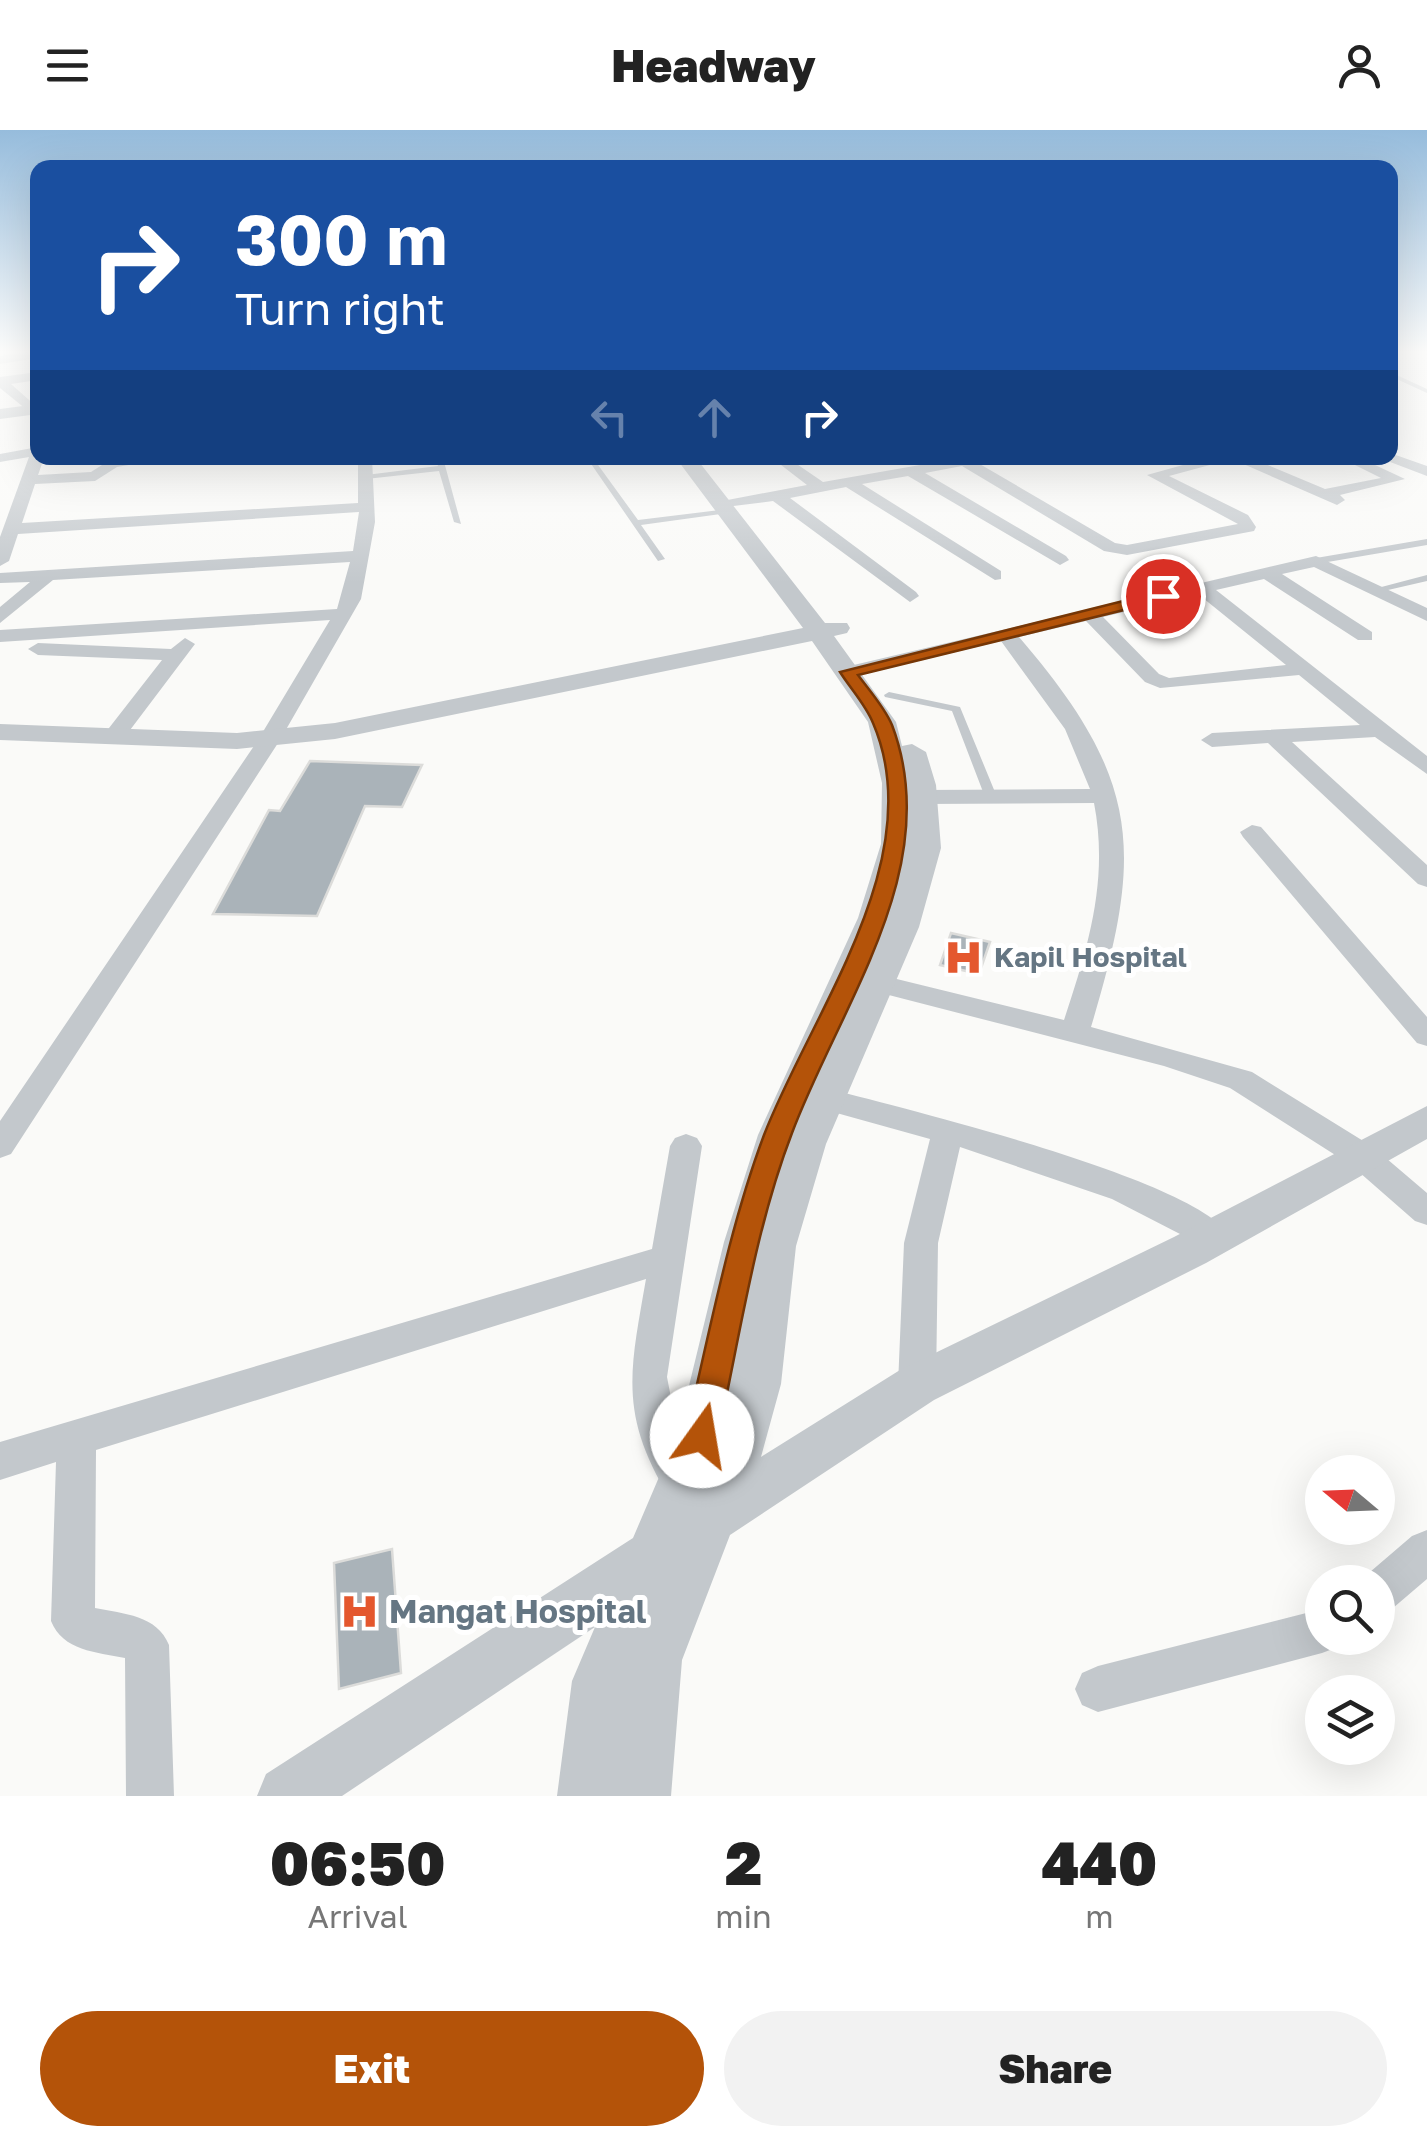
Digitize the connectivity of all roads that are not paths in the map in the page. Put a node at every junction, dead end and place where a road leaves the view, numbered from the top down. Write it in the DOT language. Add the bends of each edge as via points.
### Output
graph roads {
  1 [pos="30,453"];
  2 [pos="0,458"];
  3 [pos="1398,460"];
  4 [pos="33,465"];
  5 [pos="109,465"];
  6 [pos="403,465"];
  7 [pos="441,465"];
  8 [pos="595,465"];
  9 [pos="695,465"];
  10 [pos="712,465"];
  11 [pos="789,465"];
  12 [pos="894,465"];
  13 [pos="944,465"];
  14 [pos="971,465"];
  15 [pos="1198,465"];
  16 [pos="1261,465"];
  17 [pos="1364,465"];
  18 [pos="366,467"];
  19 [pos="1427,471"];
  20 [pos="908,472"];
  21 [pos="28,480"];
  22 [pos="848,482"];
  23 [pos="820,487"];
  24 [pos="1324,494"];
  25 [pos="742,503"];
  26 [pos="1352,506"];
  27 [pos="366,507"];
  28 [pos="458,522"];
  29 [pos="636,522"];
  30 [pos="11,529"];
  31 [pos="1427,542"];
  32 [pos="360,556"];
  33 [pos="661,559"];
  34 [pos="1060,560"];
  35 [pos="0,561"];
  36 [pos="1316,561"];
  37 [pos="1265,571"];
  38 [pos="995,575"];
  39 [pos="46,576"];
  40 [pos="0,578"];
  41 [pos="1427,578"];
  42 [pos="1200,586"];
  43 [pos="1375,590"];
  44 [pos="910,596"];
  45 [pos="343,614"];
  46 [pos="1090,615"];
  47 [pos="1427,615"];
  48 [pos="0,616"];
  49 [pos="201,624"];
  50 [pos="829,629"];
  51 [pos="0,636"];
  52 [pos="1007,636"];
  53 [pos="1365,636"];
  54 [pos="0,647"];
  55 [pos="176,655"];
  56 [pos="1302,669"];
  57 [pos="869,678"];
  58 [pos="1379,730"];
  59 [pos="0,732"];
  60 [pos="1274,736"];
  61 [pos="114,737"];
  62 [pos="269,740"];
  63 [pos="1212,740"];
  64 [pos="1427,767"];
  65 [pos="1108,796"];
  66 [pos="922,797"];
  67 [pos="991,797"];
  68 [pos="1252,832"];
  69 [pos="1427,879"];
  70 [pos="862,980"];
  71 [pos="1075,1032"];
  72 [pos="1427,1036"];
  73 [pos="826,1099"];
  74 [pos="1427,1121"];
  75 [pos="947,1134"];
  76 [pos="0,1146"];
  77 [pos="686,1146"];
  78 [pos="1362,1156"];
  79 [pos="1427,1212"];
  80 [pos="1213,1237"];
  81 [pos="668,1258"];
  82 [pos="918,1385"];
  83 [pos="76,1438"];
  84 [pos="0,1461"];
  85 [pos="697,1500"];
  86 [pos="1427,1551"];
  87 [pos="652,1556"];
  88 [pos="1395,1578"];
  89 [pos="1305,1635"];
  90 [pos="1098,1690"];
  91 [pos="150,1796"];
  92 [pos="288,1796"];
  93 [pos="588,1796"];
  94 [pos="640,1796"];
  1 -- 2 [label="street"];
  3 -- 19 [label="street"];
  4 -- 21 [label="street"];
  5 -- 21 [label="street" via="95,476"];
  6 -- 18 [label="lane"];
  7 -- 28 [label="lane"];
  8 -- 29 [label="lane"];
  9 -- 25 [label="street"];
  10 -- 25 [label="street"];
  11 -- 23 [label="street"];
  12 -- 20 [label="street"];
  13 -- 20 [label="street"];
  14 -- 15 [label="street" via="1110,547 1127,550 1248,527 1242,518 1155,476"];
  16 -- 24 [label="street"];
  17 -- 24 [label="street" via="1397,479"];
  18 -- 27 [label="street"];
  20 -- 22 [label="street"];
  20 -- 34 [label="street"];
  21 -- 30 [label="street"];
  22 -- 23 [label="street"];
  22 -- 38 [label="street"];
  23 -- 25 [label="street"];
  24 -- 26 [label="street"];
  25 -- 29 [label="lane"];
  25 -- 44 [label="street"];
  25 -- 50 [label="street"];
  27 -- 30 [label="street"];
  27 -- 32 [label="street"];
  29 -- 33 [label="lane"];
  30 -- 35 [label="street"];
  31 -- 36 [label="lane"];
  32 -- 39 [label="street"];
  32 -- 45 [label="street"];
  36 -- 37 [label="street"];
  36 -- 43 [label="street"];
  37 -- 42 [label="street"];
  37 -- 53 [label="street"];
  39 -- 40 [label="street"];
  39 -- 48 [label="street"];
  41 -- 43 [label="lane"];
  42 -- 46 [label="street"];
  42 -- 56 [label="street"];
  43 -- 47 [label="street"];
  45 -- 49 [label="street"];
  45 -- 62 [label="street"];
  46 -- 52 [label="street"];
  46 -- 56 [label="street" via="1152,678 1167,684"];
  49 -- 51 [label="street"];
  49 -- 55 [label="street"];
  50 -- 57 [label="street"];
  50 -- 62 [label="street"];
  52 -- 57 [label="street"];
  52 -- 65 [label="street" via="1055,694"];
  54 -- 55 [label="street"];
  55 -- 61 [label="street"];
  56 -- 58 [label="street"];
  57 -- 66 [label="street" via="904,721"];
  57 -- 67 [label="lane" via="956,709"];
  57 -- 70 [label="street" via="897,783 897,844"];
  58 -- 60 [label="street"];
  58 -- 64 [label="street"];
  59 -- 61 [label="street"];
  60 -- 63 [label="street"];
  60 -- 69 [label="street"];
  61 -- 62 [label="street"];
  62 -- 76 [label="street"];
  65 -- 67 [label="street"];
  65 -- 71 [label="street" via="1116,830 1110,913"];
  66 -- 67 [label="street"];
  66 -- 70 [label="street" via="925,848 902,927"];
  68 -- 72 [label="street"];
  70 -- 71 [label="street"];
  70 -- 73 [label="street"];
  70 -- 85 [label="street" via="778,1135 702,1436"];
  71 -- 78 [label="street" via="1241,1080"];
  73 -- 75 [label="street"];
  73 -- 85 [label="street" via="774,1246 756,1384 740,1447"];
  74 -- 78 [label="street"];
  75 -- 80 [label="street" via="1144,1196"];
  75 -- 82 [label="street" via="920,1243"];
  77 -- 81 [label="street"];
  78 -- 79 [label="street"];
  78 -- 80 [label="street"];
  80 -- 82 [label="street"];
  81 -- 83 [label="street"];
  81 -- 85 [label="street" via="648,1376 649,1410 658,1438"];
  82 -- 85 [label="street"];
  83 -- 84 [label="street"];
  83 -- 91 [label="street" via="74,1621 89,1632 123,1632 147,1645"];
  85 -- 87 [label="street"];
  85 -- 94 [label="street" via="653,1660"];
  86 -- 88 [label="street"];
  87 -- 92 [label="street"];
  87 -- 93 [label="street" via="601,1681"];
  89 -- 90 [label="street"];
}
